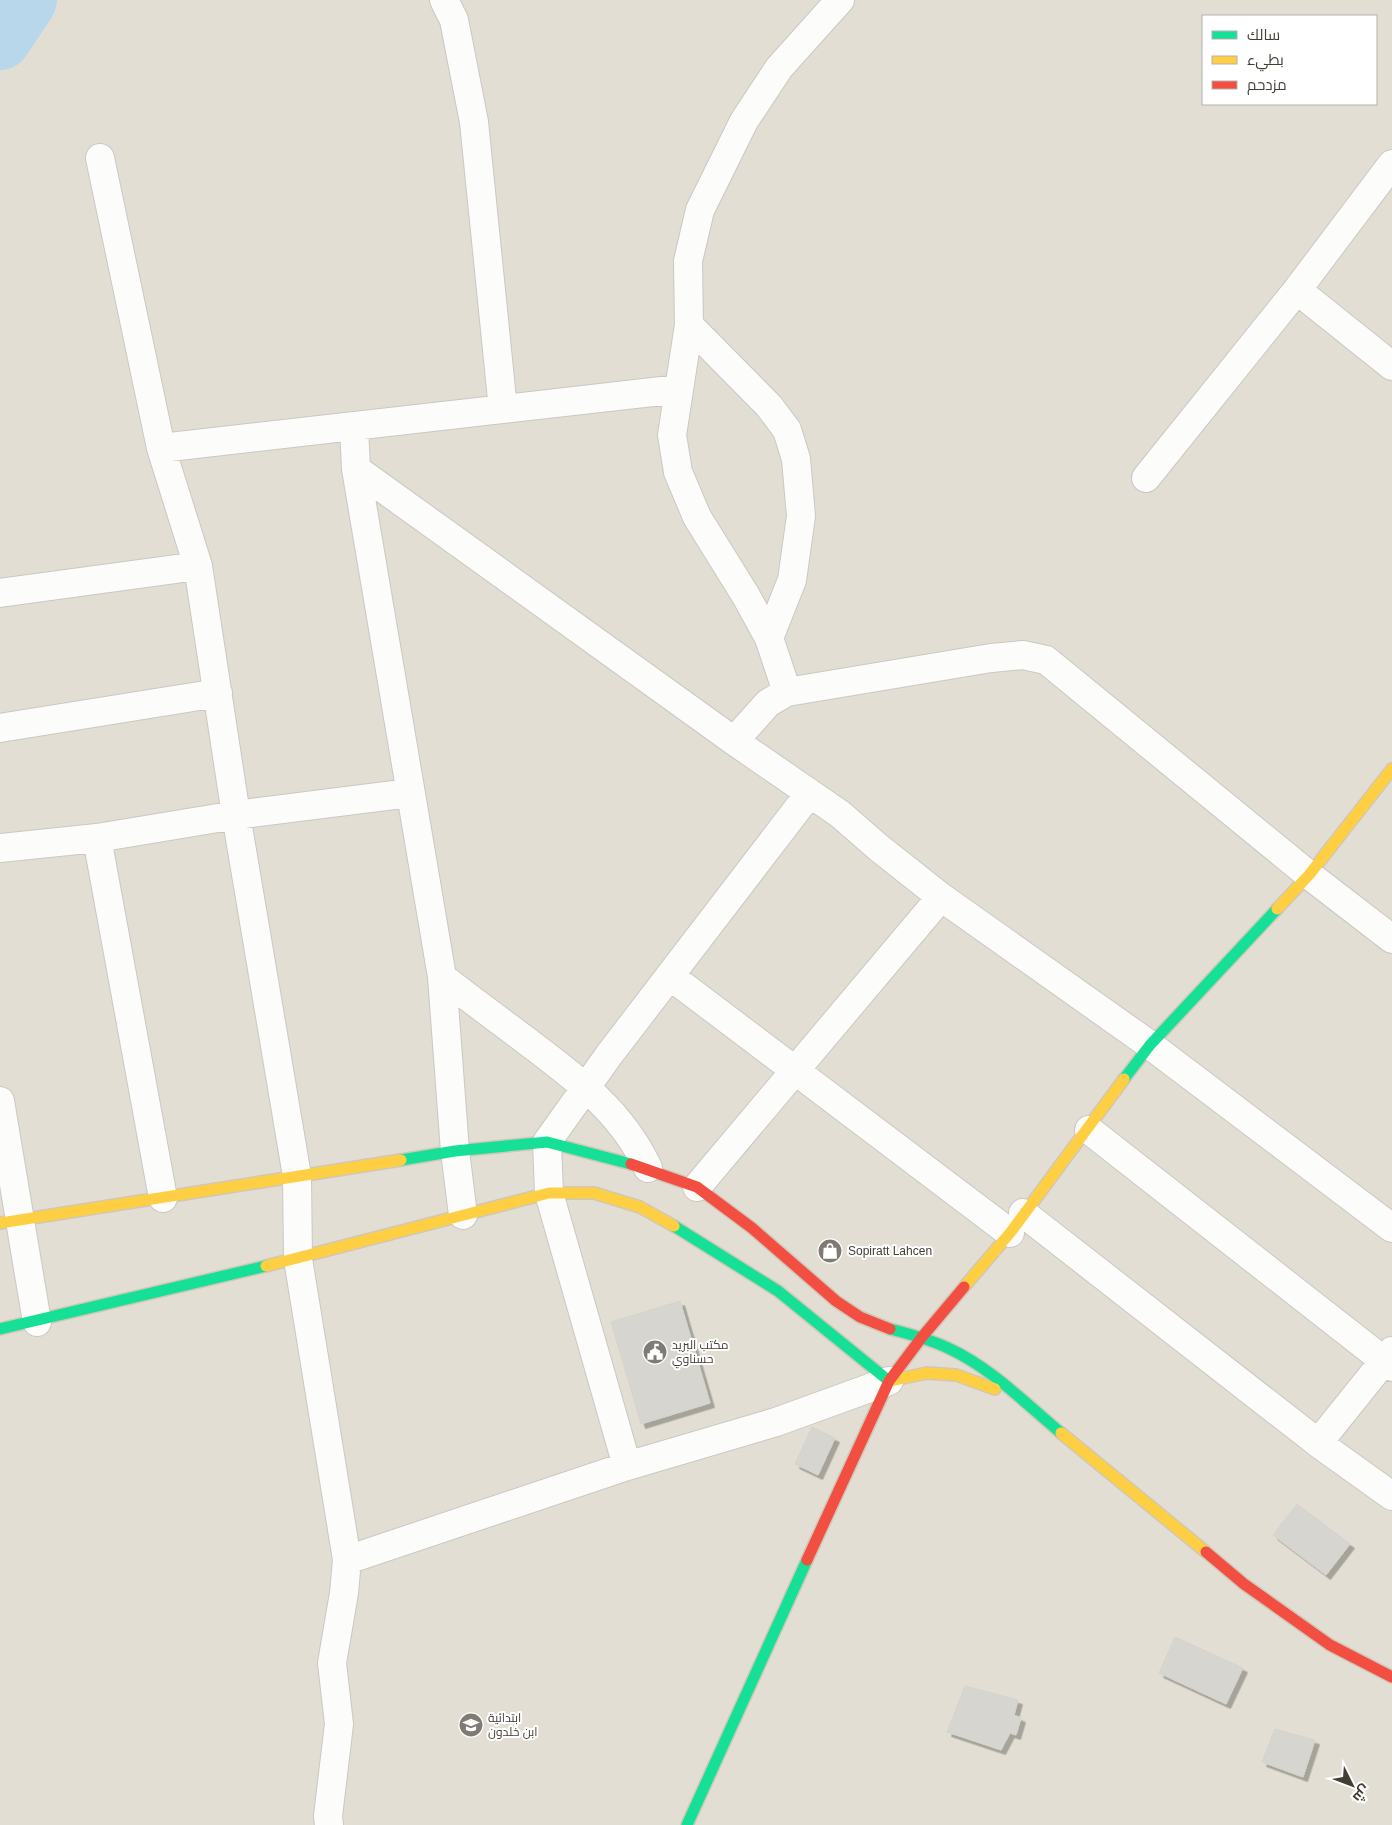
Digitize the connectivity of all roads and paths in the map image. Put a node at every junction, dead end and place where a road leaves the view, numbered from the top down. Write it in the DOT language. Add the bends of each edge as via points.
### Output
graph roads {
  1 [pos="444,0"];
  2 [pos="840,0"];
  3 [pos="100,158"];
  4 [pos="1392,164"];
  5 [pos="1297,290"];
  6 [pos="689,325"];
  7 [pos="1392,366"];
  8 [pos="679,389"];
  9 [pos="503,409"];
  10 [pos="354,427"];
  11 [pos="161,448"];
  12 [pos="356,469"];
  13 [pos="1146,478"];
  14 [pos="198,566"];
  15 [pos="0,592"];
  16 [pos="769,638"];
  17 [pos="787,692"];
  18 [pos="218,693"];
  19 [pos="0,728"];
  20 [pos="734,741"];
  21 [pos="1392,769"];
  22 [pos="410,793"];
  23 [pos="809,794"];
  24 [pos="236,815"];
  25 [pos="97,838"];
  26 [pos="0,848"];
  27 [pos="1309,875"];
  28 [pos="941,897"];
  29 [pos="1392,939"];
  30 [pos="670,976"];
  31 [pos="442,977"];
  32 [pos="1150,1045"];
  33 [pos="795,1071"];
  34 [pos="586,1086"];
  35 [pos="0,1101"];
  36 [pos="1089,1130"];
  37 [pos="547,1142"];
  38 [pos="455,1151"];
  39 [pos="648,1168"];
  40 [pos="297,1176"];
  41 [pos="697,1187"];
  42 [pos="549,1192"];
  43 [pos="163,1198"];
  44 [pos="464,1215"];
  45 [pos="9,1222"];
  46 [pos="1017,1223"];
  47 [pos="1392,1228"];
  48 [pos="298,1259"];
  49 [pos="37,1322"];
  50 [pos="0,1329"];
  51 [pos="922,1337"];
  52 [pos="1389,1360"];
  53 [pos="889,1381"];
  54 [pos="1018,1396"];
  55 [pos="1318,1443"];
  56 [pos="627,1466"];
  57 [pos="1392,1496"];
  58 [pos="347,1560"];
  59 [pos="1392,1676"];
  60 [pos="329,1825"];
  61 [pos="687,1825"];
  1 -- 9 [label="street" via="454,20 474,122"];
  2 -- 6 [label="street" via="779,68 744,121 700,210 688,261"];
  3 -- 11 [label="street"];
  4 -- 5 [label="street"];
  5 -- 7 [label="street"];
  5 -- 13 [label="street"];
  6 -- 8 [label="street"];
  6 -- 16 [label="street" via="768,406 787,430 796,459 800,516 792,580"];
  8 -- 9 [label="street"];
  8 -- 16 [label="street" via="672,436 678,472 696,517"];
  9 -- 10 [label="street"];
  10 -- 11 [label="street"];
  10 -- 12 [label="street"];
  11 -- 14 [label="street"];
  12 -- 20 [label="street"];
  12 -- 22 [label="street"];
  14 -- 15 [label="street"];
  14 -- 18 [label="street"];
  16 -- 17 [label="street"];
  17 -- 20 [label="street" via="768,703"];
  17 -- 27 [label="street" via="991,658 1023,655 1046,660"];
  18 -- 19 [label="street"];
  18 -- 24 [label="street"];
  20 -- 23 [label="street"];
  21 -- 27 [label="main road"];
  22 -- 24 [label="street"];
  22 -- 31 [label="street"];
  23 -- 28 [label="street" via="840,814"];
  23 -- 30 [label="street"];
  24 -- 25 [label="street"];
  24 -- 40 [label="street"];
  25 -- 26 [label="street"];
  25 -- 43 [label="street"];
  27 -- 29 [label="street"];
  27 -- 32 [label="main road"];
  28 -- 32 [label="street"];
  28 -- 33 [label="street"];
  30 -- 33 [label="street"];
  30 -- 34 [label="street"];
  31 -- 34 [label="street"];
  31 -- 38 [label="street"];
  32 -- 36 [label="main road"];
  32 -- 47 [label="street"];
  33 -- 41 [label="street"];
  33 -- 46 [label="street"];
  34 -- 37 [label="street"];
  34 -- 39 [label="street" via="624,1128"];
  35 -- 45 [label="street"];
  36 -- 46 [label="main road"];
  36 -- 52 [label="street"];
  37 -- 38 [label="main road"];
  37 -- 39 [label="main road"];
  37 -- 42 [label="street"];
  38 -- 40 [label="main road"];
  38 -- 44 [label="street"];
  39 -- 41 [label="main road"];
  40 -- 43 [label="main road"];
  40 -- 48 [label="street"];
  41 -- 51 [label="main road" via="860,1317"];
  42 -- 44 [label="main road"];
  42 -- 53 [label="main road" via="594,1193 640,1207 683,1230 778,1291"];
  42 -- 56 [label="street"];
  43 -- 45 [label="main road"];
  44 -- 48 [label="main road"];
  45 -- 49 [label="street"];
  46 -- 51 [label="main road"];
  46 -- 55 [label="street"];
  48 -- 49 [label="main road"];
  48 -- 58 [label="street"];
  49 -- 50 [label="main road"];
  51 -- 53 [label="main road"];
  51 -- 54 [label="main road" via="950,1348 983,1368"];
  52 -- 55 [label="street"];
  53 -- 54 [label="main road" via="927,1373 956,1375"];
  53 -- 56 [label="street" via="776,1422"];
  53 -- 61 [label="main road"];
  54 -- 59 [label="main road" via="1244,1584 1330,1645"];
  55 -- 57 [label="street"];
  56 -- 58 [label="street"];
  58 -- 60 [label="street" via="332,1663 339,1724"];
}
